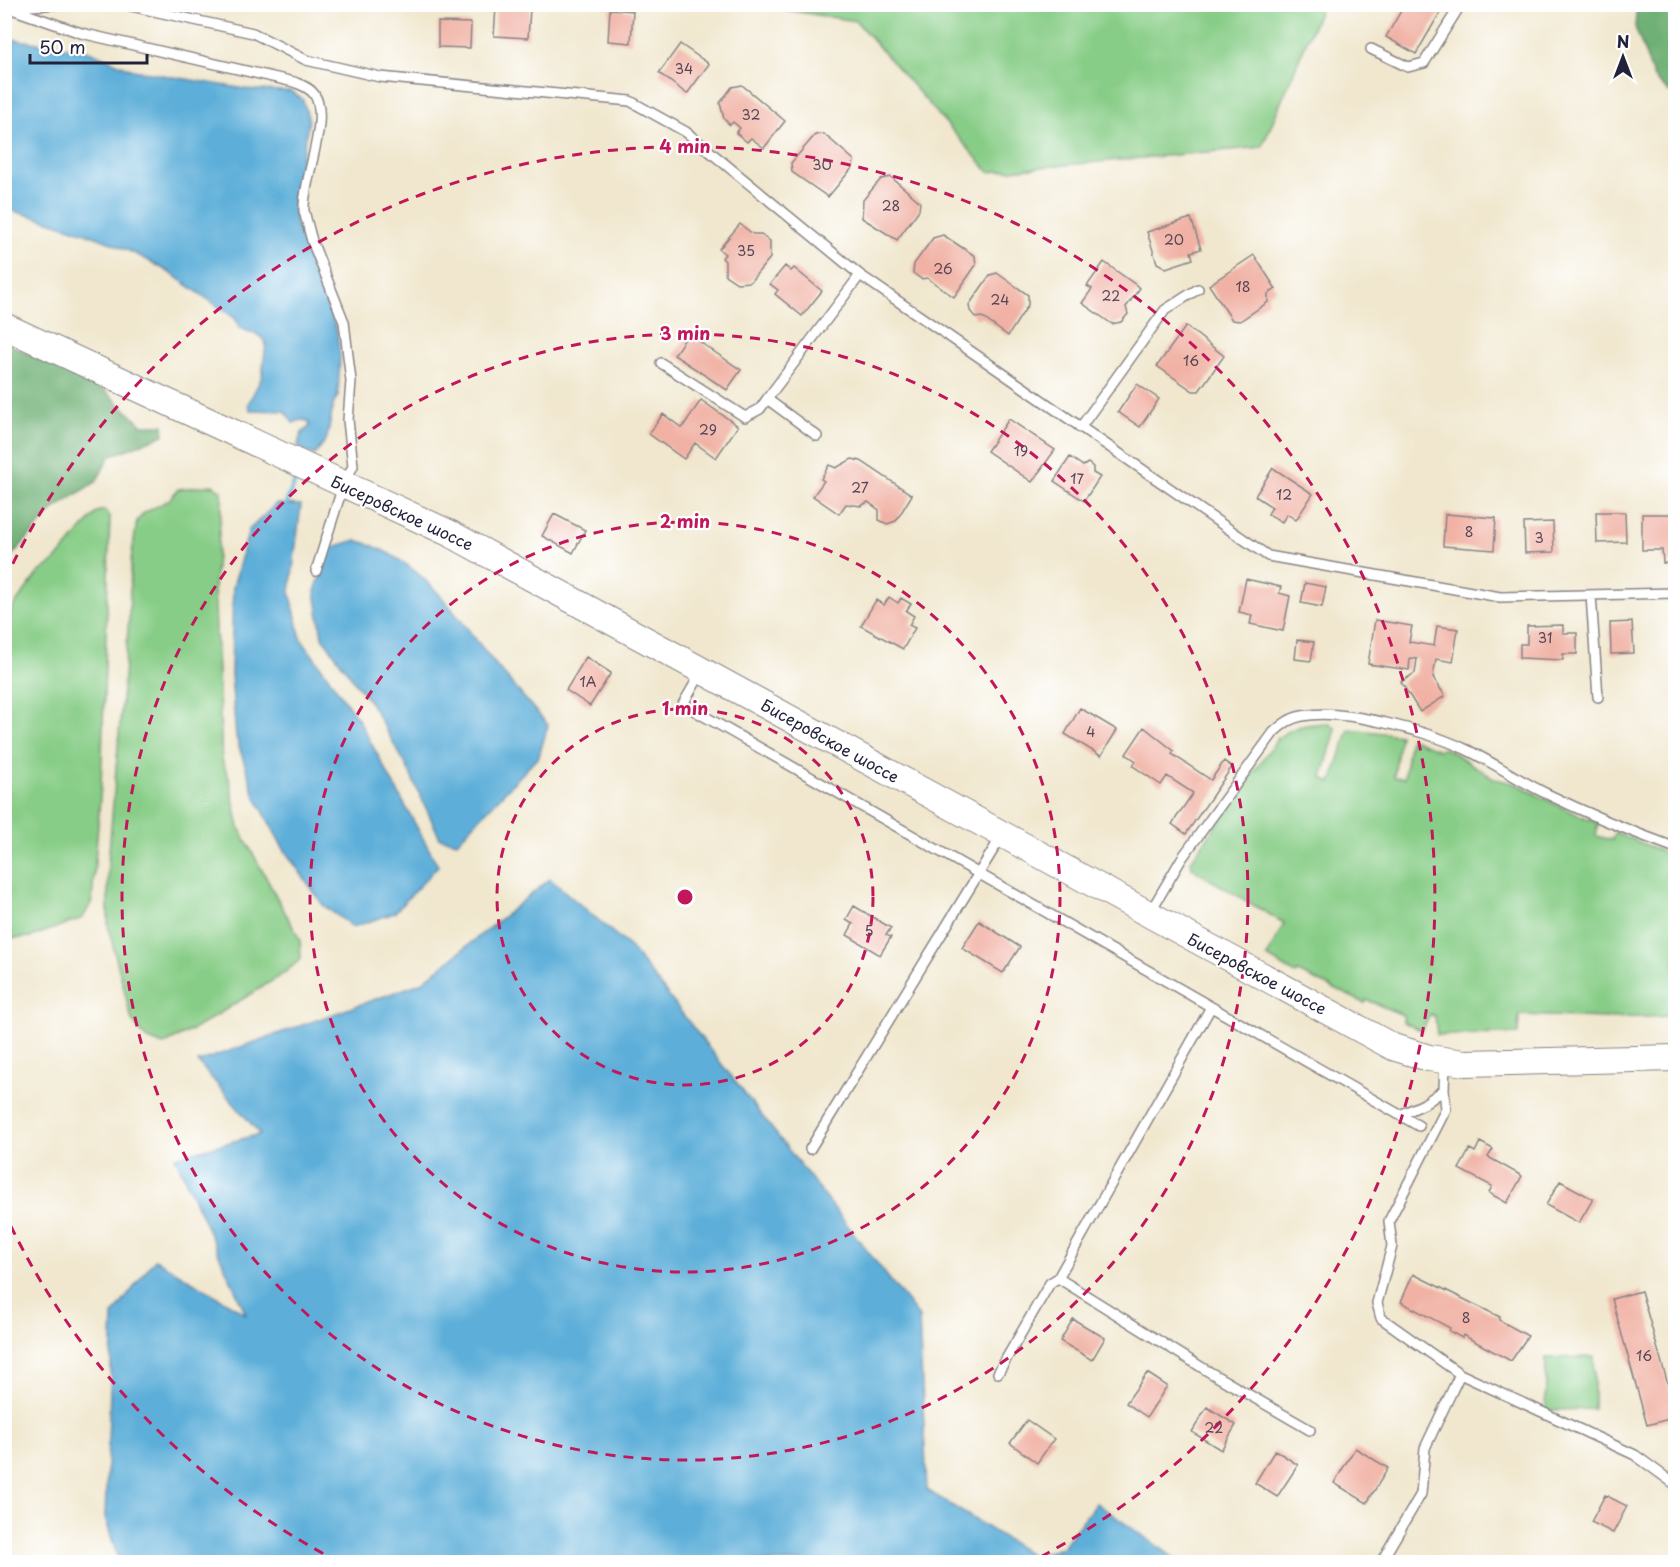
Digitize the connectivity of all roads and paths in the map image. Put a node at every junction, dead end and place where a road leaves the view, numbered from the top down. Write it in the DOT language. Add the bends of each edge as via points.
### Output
graph roads {
  1 [pos="62,4"];
  2 [pos="122,4"];
  3 [pos="1461,4"];
  4 [pos="5,7"];
  5 [pos="1371,49"];
  6 [pos="860,275"];
  7 [pos="1198,289"];
  8 [pos="4,326"];
  9 [pos="661,363"];
  10 [pos="767,399"];
  11 [pos="1080,428"];
  12 [pos="818,436"];
  13 [pos="344,486"];
  14 [pos="316,571"];
  15 [pos="1676,593"];
  16 [pos="1591,595"];
  17 [pos="702,671"];
  18 [pos="1598,697"];
  19 [pos="1002,836"];
  20 [pos="1676,848"];
  21 [pos="980,874"];
  22 [pos="1149,915"];
  23 [pos="1211,1007"];
  24 [pos="1676,1058"];
  25 [pos="1446,1061"];
  26 [pos="1444,1090"];
  27 [pos="1400,1115"];
  28 [pos="1419,1126"];
  29 [pos="810,1149"];
  30 [pos="1058,1278"];
  31 [pos="998,1372"];
  32 [pos="1460,1374"];
  33 [pos="1310,1430"];
  34 [pos="1675,1484"];
  35 [pos="1381,1563"];
  1 -- 4 [label="lane"];
  2 -- 6 [label="lane" via="253,33 306,60 380,77 630,101 686,132"];
  3 -- 5 [label="lane" via="1424,63 1408,67"];
  4 -- 13 [label="lane" via="81,33 294,82 313,92 319,117 303,199 312,241 348,339 348,420 353,466"];
  6 -- 10 [label="lane"];
  6 -- 11 [label="lane"];
  7 -- 11 [label="lane" via="1166,310"];
  8 -- 13 [label="main road, Бисеровское шоссе"];
  9 -- 10 [label="lane" via="745,417 760,409"];
  10 -- 12 [label="lane"];
  11 -- 16 [label="lane" via="1268,556 1500,597"];
  13 -- 14 [label="lane"];
  13 -- 17 [label="main road, Бисеровское шоссе" via="451,534"];
  15 -- 16 [label="lane"];
  16 -- 18 [label="lane"];
  17 -- 19 [label="main road, Бисеровское шоссе"];
  17 -- 21 [label="lane" via="683,704"];
  19 -- 21 [label="lane"];
  19 -- 22 [label="main road, Бисеровское шоссе"];
  20 -- 22 [label="lane" via="1543,792 1440,739 1406,728 1345,717 1300,716 1274,732 1182,858"];
  21 -- 23 [label="lane"];
  21 -- 29 [label="lane"];
  22 -- 25 [label="main road, Бисеровское шоссе" via="1393,1047"];
  23 -- 27 [label="lane"];
  23 -- 30 [label="lane"];
  24 -- 25 [label="main road, Бисеровское шоссе"];
  25 -- 26 [label="lane"];
  26 -- 27 [label="lane"];
  26 -- 32 [label="lane" via="1446,1109 1442,1120 1389,1221 1392,1246 1377,1303 1382,1318"];
  27 -- 28 [label="lane"];
  30 -- 31 [label="lane" via="1050,1283"];
  30 -- 33 [label="lane"];
  32 -- 34 [label="lane" via="1635,1455"];
  32 -- 35 [label="lane" via="1425,1448 1421,1494"];
}
